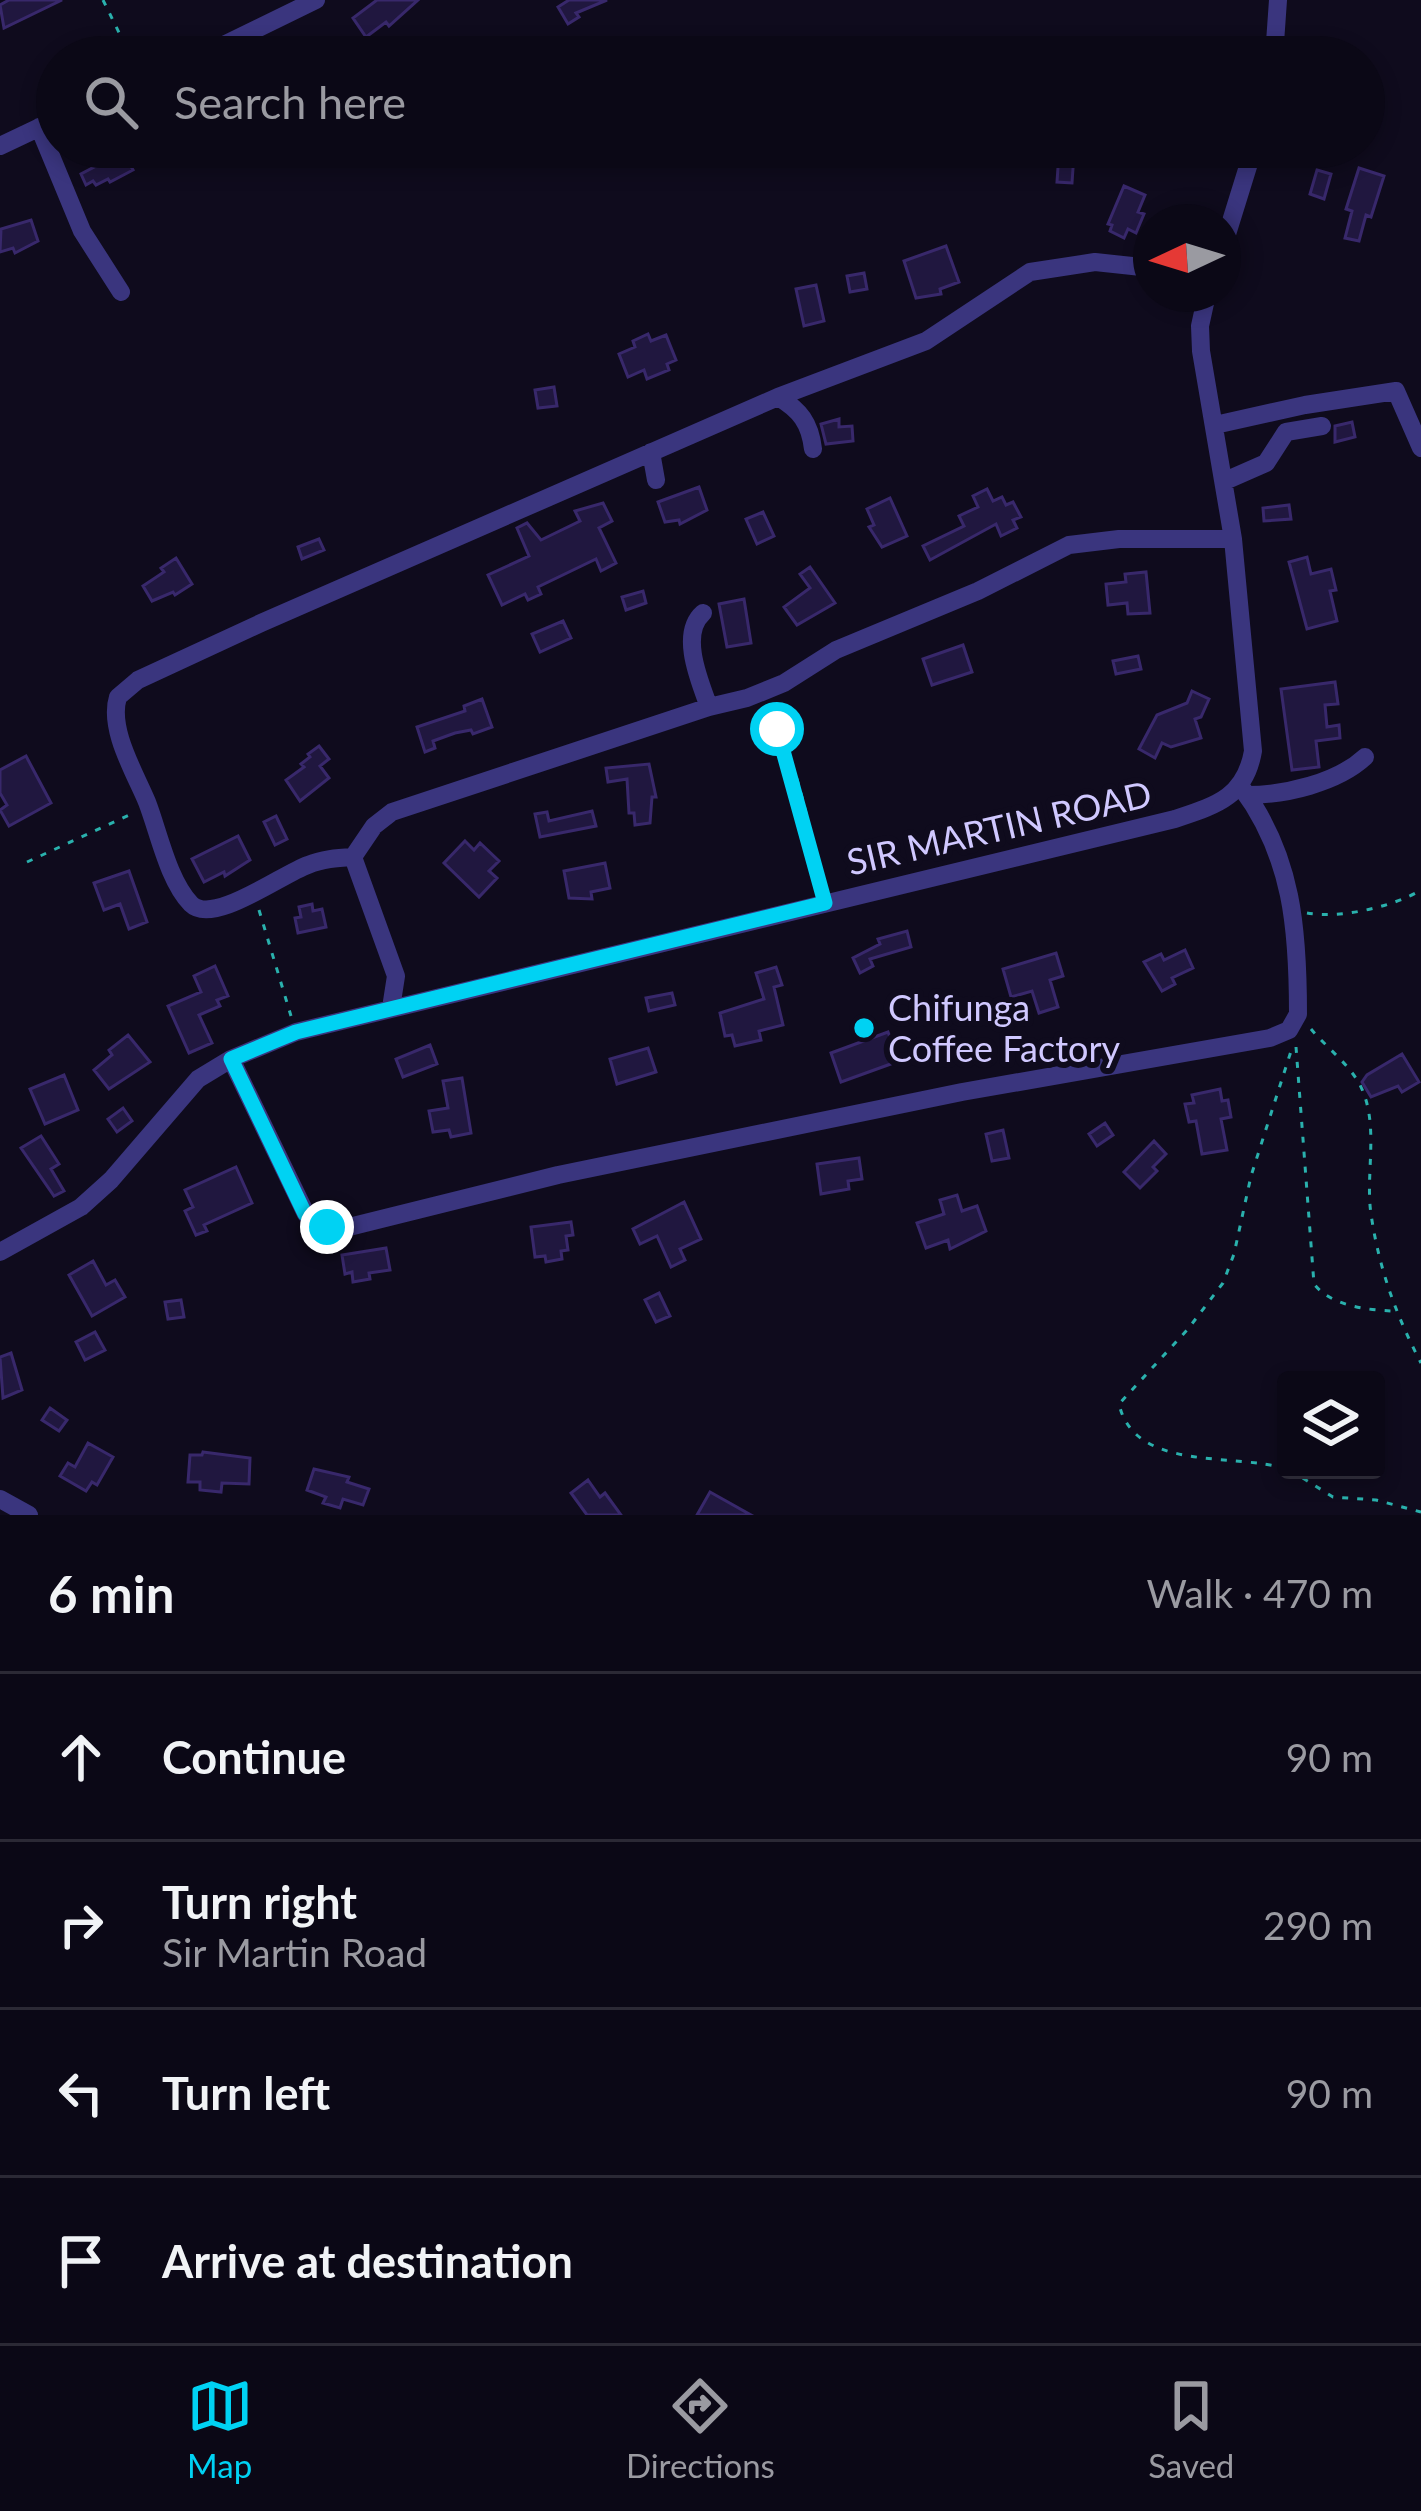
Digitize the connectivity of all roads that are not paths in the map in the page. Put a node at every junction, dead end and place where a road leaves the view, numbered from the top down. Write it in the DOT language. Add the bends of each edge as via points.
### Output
graph roads {
  1 [pos="316,0"];
  2 [pos="1278,0"];
  3 [pos="242,36"];
  4 [pos="1275,36"];
  5 [pos="36,129"];
  6 [pos="0,146"];
  7 [pos="62,168"];
  8 [pos="1247,168"];
  9 [pos="1236,204"];
  10 [pos="1133,266"];
  11 [pos="121,292"];
  12 [pos="1203,312"];
  13 [pos="778,398"];
  14 [pos="1215,425"];
  15 [pos="1322,426"];
  16 [pos="1421,448"];
  17 [pos="813,449"];
  18 [pos="651,452"];
  19 [pos="656,480"];
  20 [pos="1226,482"];
  21 [pos="1233,539"];
  22 [pos="703,613"];
  23 [pos="709,707"];
  24 [pos="1365,757"];
  25 [pos="1244,791"];
  26 [pos="353,857"];
  27 [pos="392,1008"];
  28 [pos="231,1059"];
  29 [pos="0,1252"];
  30 [pos="0,1499"];
  31 [pos="29,1515"];
  1 -- 3 [label="street"];
  2 -- 4 [label="street"];
  5 -- 6 [label="street"];
  7 -- 11 [label="street" via="82,232"];
  8 -- 9 [label="street"];
  10 -- 13 [label="street" via="1030,272 926,341"];
  12 -- 14 [label="street" via="1201,351"];
  13 -- 17 [label="street" via="811,429"];
  13 -- 18 [label="street"];
  14 -- 16 [label="street" via="1396,391"];
  14 -- 20 [label="street"];
  15 -- 20 [label="street" via="1286,432 1267,463"];
  18 -- 19 [label="street"];
  18 -- 26 [label="street" via="133,683 118,698 115,711 148,806 191,904 211,911 313,862"];
  20 -- 21 [label="street"];
  21 -- 23 [label="street" via="1069,545 836,650 806,672"];
  21 -- 25 [label="street" via="1253,751"];
  22 -- 23 [label="street" via="692,632"];
  23 -- 26 [label="street" via="392,812"];
  24 -- 25 [label="street, SIR MARTIN ROAD" via="1342,774 1290,789"];
  25 -- 27 [label="street, SIR MARTIN ROAD" via="1175,820"];
  25 -- 28 [label="street" via="1294,907 1298,1014 1289,1030 1270,1038 962,1092 345,1228 305,1214"];
  26 -- 27 [label="street" via="396,976"];
  27 -- 28 [label="street, SIR MARTIN ROAD" via="296,1032"];
  28 -- 29 [label="street, SIR MARTIN ROAD" via="198,1079 81,1207"];
  30 -- 31 [label="street"];
}
